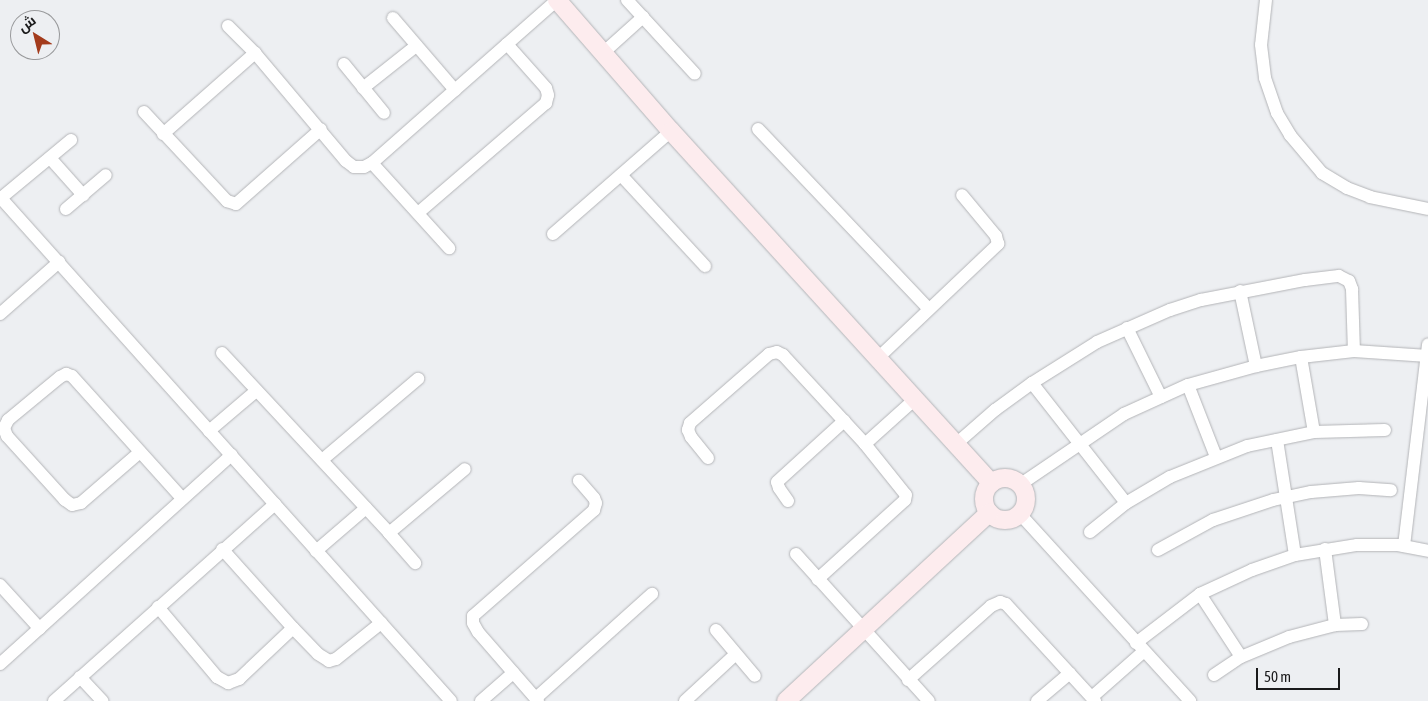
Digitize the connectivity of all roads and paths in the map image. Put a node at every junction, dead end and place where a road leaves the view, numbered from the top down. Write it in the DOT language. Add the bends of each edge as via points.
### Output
graph roads {
  1 [pos="557,0"];
  2 [pos="627,0"];
  3 [pos="1266,0"];
  4 [pos="643,17"];
  5 [pos="393,18"];
  6 [pos="228,26"];
  7 [pos="507,44"];
  8 [pos="416,46"];
  9 [pos="255,53"];
  10 [pos="602,53"];
  11 [pos="344,64"];
  12 [pos="695,74"];
  13 [pos="363,88"];
  14 [pos="455,90"];
  15 [pos="144,112"];
  16 [pos="384,113"];
  17 [pos="758,128"];
  18 [pos="320,129"];
  19 [pos="671,131"];
  20 [pos="163,134"];
  21 [pos="71,140"];
  22 [pos="50,158"];
  23 [pos="372,163"];
  24 [pos="622,174"];
  25 [pos="106,175"];
  26 [pos="83,195"];
  27 [pos="962,195"];
  28 [pos="0,197"];
  29 [pos="66,209"];
  30 [pos="1428,209"];
  31 [pos="418,213"];
  32 [pos="553,234"];
  33 [pos="449,248"];
  34 [pos="59,262"];
  35 [pos="705,266"];
  36 [pos="1240,291"];
  37 [pos="929,309"];
  38 [pos="0,314"];
  39 [pos="1127,328"];
  40 [pos="1354,351"];
  41 [pos="1428,352"];
  42 [pos="222,353"];
  43 [pos="1301,357"];
  44 [pos="878,358"];
  45 [pos="1256,366"];
  46 [pos="418,379"];
  47 [pos="1032,384"];
  48 [pos="1188,386"];
  49 [pos="256,391"];
  50 [pos="1161,396"];
  51 [pos="915,399"];
  52 [pos="844,421"];
  53 [pos="1385,430"];
  54 [pos="209,431"];
  55 [pos="1314,432"];
  56 [pos="1277,440"];
  57 [pos="865,444"];
  58 [pos="956,444"];
  59 [pos="1079,444"];
  60 [pos="140,452"];
  61 [pos="231,455"];
  62 [pos="1216,457"];
  63 [pos="708,458"];
  64 [pos="322,460"];
  65 [pos="465,469"];
  66 [pos="579,481"];
  67 [pos="991,483"];
  68 [pos="1021,484"];
  69 [pos="1390,490"];
  70 [pos="1287,497"];
  71 [pos="182,498"];
  72 [pos="788,501"];
  73 [pos="1126,503"];
  74 [pos="275,504"];
  75 [pos="366,508"];
  76 [pos="989,513"];
  77 [pos="1020,514"];
  78 [pos="1090,532"];
  79 [pos="389,533"];
  80 [pos="1404,546"];
  81 [pos="222,549"];
  82 [pos="1325,549"];
  83 [pos="1158,550"];
  84 [pos="316,551"];
  85 [pos="1428,551"];
  86 [pos="796,554"];
  87 [pos="1295,555"];
  88 [pos="415,563"];
  89 [pos="818,578"];
  90 [pos="0,585"];
  91 [pos="652,594"];
  92 [pos="1200,594"];
  93 [pos="158,607"];
  94 [pos="382,624"];
  95 [pos="1362,624"];
  96 [pos="1335,625"];
  97 [pos="293,628"];
  98 [pos="40,629"];
  99 [pos="864,629"];
  100 [pos="716,630"];
  101 [pos="1140,647"];
  102 [pos="736,654"];
  103 [pos="1241,657"];
  104 [pos="0,664"];
  105 [pos="513,673"];
  106 [pos="1070,673"];
  107 [pos="1214,675"];
  108 [pos="755,676"];
  109 [pos="80,677"];
  110 [pos="908,680"];
  111 [pos="1094,699"];
  112 [pos="537,700"];
  113 [pos="54,701"];
  114 [pos="102,701"];
  115 [pos="451,701"];
  116 [pos="481,701"];
  117 [pos="685,701"];
  118 [pos="786,701"];
  119 [pos="929,701"];
  120 [pos="1037,701"];
  121 [pos="1190,701"];
  1 -- 7 [label="street"];
  1 -- 10 [label="main road"];
  2 -- 4 [label="street"];
  3 -- 30 [label="street" via="1261,45 1265,78 1277,113 1290,135 1322,173 1347,188 1370,197"];
  4 -- 10 [label="street"];
  4 -- 12 [label="street"];
  5 -- 8 [label="street"];
  6 -- 9 [label="street"];
  7 -- 14 [label="street"];
  7 -- 31 [label="street" via="546,88 546,103"];
  8 -- 13 [label="street"];
  8 -- 14 [label="street"];
  9 -- 18 [label="street"];
  9 -- 20 [label="street"];
  10 -- 19 [label="main road"];
  11 -- 13 [label="street"];
  13 -- 16 [label="street"];
  14 -- 23 [label="street"];
  15 -- 20 [label="street"];
  17 -- 37 [label="street"];
  18 -- 20 [label="street" via="236,204 227,201"];
  18 -- 23 [label="street" via="354,167"];
  19 -- 24 [label="street"];
  19 -- 44 [label="main road"];
  21 -- 22 [label="street"];
  22 -- 26 [label="street"];
  22 -- 28 [label="street"];
  23 -- 31 [label="street"];
  24 -- 32 [label="street"];
  24 -- 35 [label="street"];
  25 -- 26 [label="street"];
  26 -- 29 [label="street"];
  27 -- 37 [label="street" via="996,236 998,244"];
  28 -- 34 [label="street"];
  31 -- 33 [label="street"];
  34 -- 38 [label="street"];
  34 -- 54 [label="street"];
  36 -- 39 [label="street" via="1170,310"];
  36 -- 40 [label="street" via="1339,276 1349,281"];
  36 -- 45 [label="street"];
  37 -- 44 [label="street"];
  39 -- 47 [label="street" via="1097,342"];
  39 -- 50 [label="street"];
  40 -- 41 [label="street"];
  40 -- 43 [label="street"];
  41 -- 80 [label="street"];
  42 -- 49 [label="street"];
  43 -- 45 [label="street"];
  43 -- 55 [label="street"];
  44 -- 51 [label="main road"];
  45 -- 48 [label="street"];
  46 -- 64 [label="street"];
  47 -- 58 [label="street"];
  47 -- 59 [label="street"];
  48 -- 50 [label="street"];
  48 -- 62 [label="street"];
  49 -- 54 [label="street"];
  49 -- 64 [label="street"];
  50 -- 59 [label="street" via="1124,414"];
  51 -- 57 [label="street"];
  51 -- 58 [label="main road"];
  52 -- 57 [label="street"];
  52 -- 63 [label="street" via="783,355 773,352 690,423 691,437"];
  52 -- 72 [label="street" via="778,482"];
  53 -- 55 [label="street"];
  54 -- 61 [label="street"];
  55 -- 56 [label="street"];
  56 -- 62 [label="street"];
  56 -- 70 [label="street"];
  57 -- 89 [label="street" via="905,490 906,500"];
  58 -- 67 [label="main road"];
  59 -- 68 [label="street"];
  59 -- 73 [label="street"];
  60 -- 60 [label="street" via="78,382 66,374 8,420 4,428 7,436 72,505 81,503"];
  60 -- 71 [label="street"];
  61 -- 71 [label="street"];
  61 -- 74 [label="street"];
  62 -- 73 [label="street" via="1170,477"];
  64 -- 75 [label="street"];
  65 -- 79 [label="street"];
  66 -- 105 [label="street" via="594,498 594,510 473,616 478,632"];
  67 -- 68 [label="main road" via="1009,478"];
  67 -- 76 [label="main road" via="984,494"];
  68 -- 77 [label="main road" via="1026,500"];
  69 -- 70 [label="street" via="1359,488"];
  70 -- 83 [label="street" via="1243,508 1213,520"];
  70 -- 87 [label="street"];
  71 -- 98 [label="street"];
  73 -- 78 [label="street"];
  74 -- 81 [label="street"];
  74 -- 84 [label="street"];
  75 -- 79 [label="street"];
  75 -- 84 [label="street"];
  76 -- 77 [label="main road" via="1008,520"];
  76 -- 99 [label="main road"];
  77 -- 101 [label="street"];
  79 -- 88 [label="street"];
  80 -- 82 [label="street" via="1357,545"];
  80 -- 85 [label="street"];
  81 -- 93 [label="street"];
  81 -- 97 [label="street"];
  82 -- 87 [label="street"];
  82 -- 96 [label="street"];
  84 -- 94 [label="street"];
  86 -- 89 [label="street"];
  87 -- 92 [label="street"];
  89 -- 99 [label="street"];
  90 -- 98 [label="street"];
  91 -- 112 [label="street"];
  92 -- 101 [label="street"];
  92 -- 103 [label="street"];
  93 -- 97 [label="street" via="217,677 228,683 239,679"];
  93 -- 109 [label="street"];
  94 -- 97 [label="street" via="329,661"];
  94 -- 115 [label="street"];
  95 -- 96 [label="street"];
  96 -- 103 [label="street" via="1289,637"];
  98 -- 104 [label="street"];
  99 -- 110 [label="street"];
  99 -- 118 [label="main road"];
  100 -- 102 [label="street"];
  101 -- 111 [label="street"];
  101 -- 121 [label="street"];
  102 -- 108 [label="street"];
  102 -- 117 [label="street"];
  103 -- 107 [label="street"];
  105 -- 112 [label="street"];
  105 -- 116 [label="street"];
  106 -- 110 [label="street" via="1006,604 1000,602 991,606"];
  106 -- 111 [label="street"];
  106 -- 120 [label="street"];
  109 -- 113 [label="street"];
  109 -- 114 [label="street"];
  110 -- 119 [label="street"];
}
